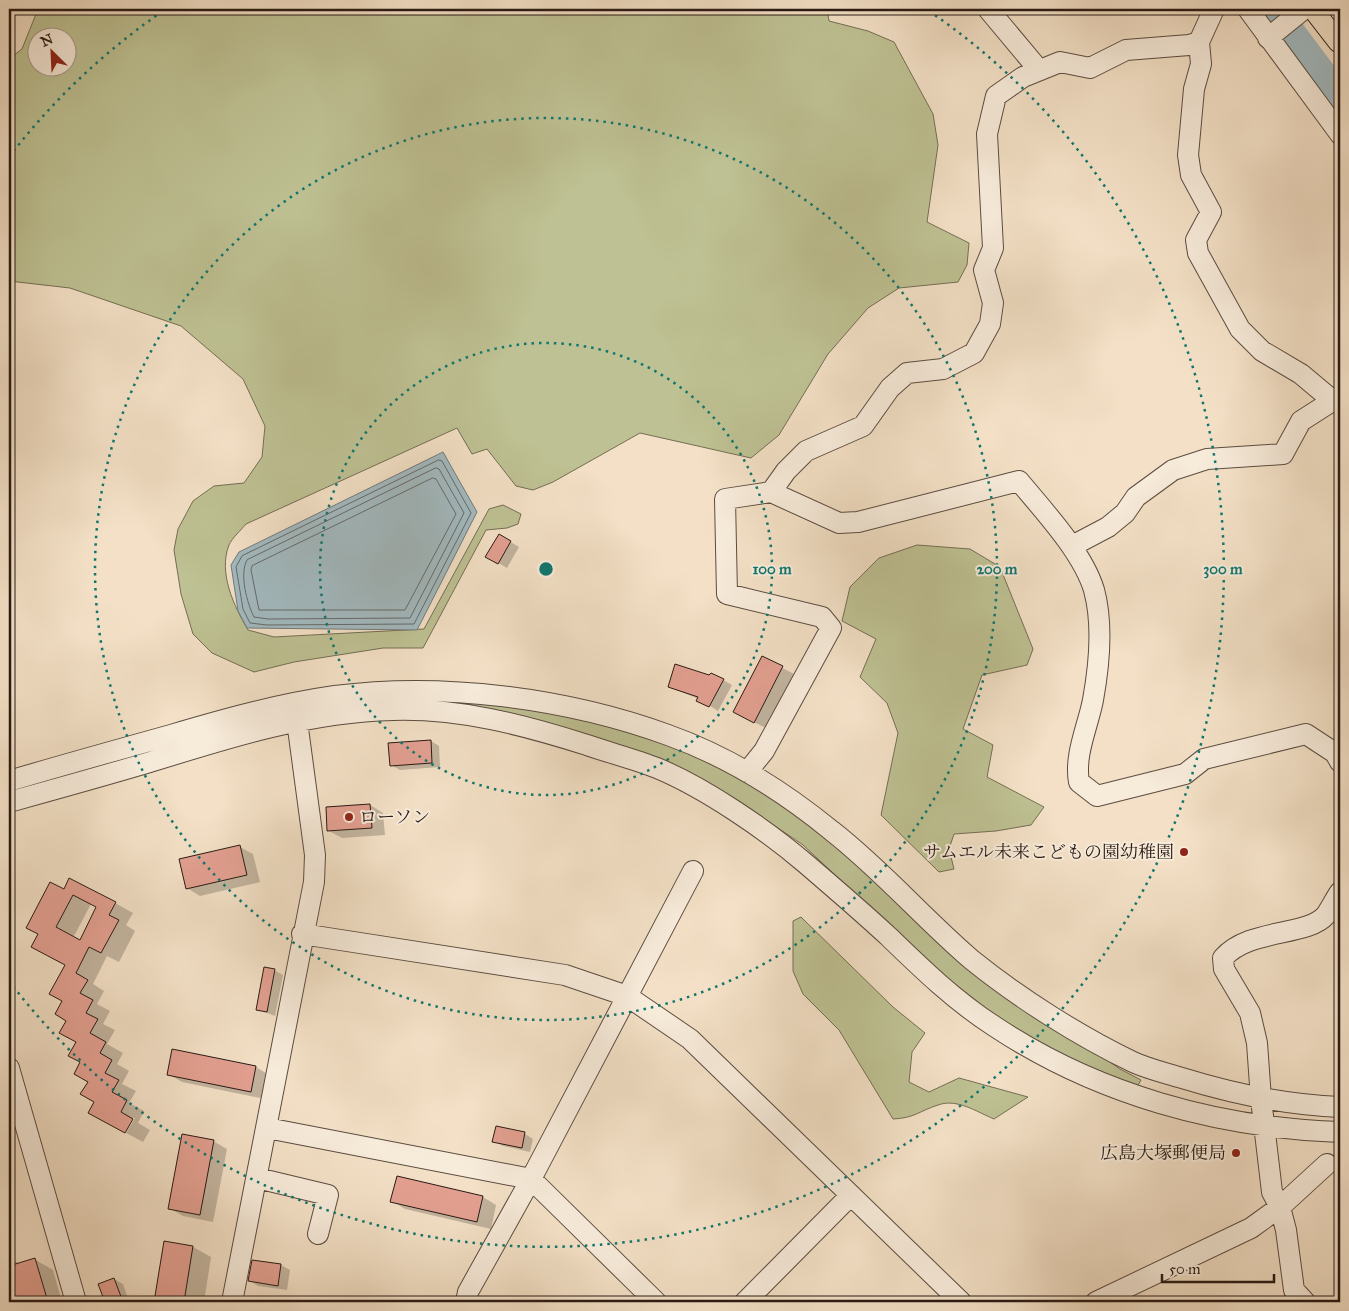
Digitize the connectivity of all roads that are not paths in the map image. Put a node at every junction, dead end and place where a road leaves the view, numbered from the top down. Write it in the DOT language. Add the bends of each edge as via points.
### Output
graph roads {
  1 [pos="988,9"];
  2 [pos="1214,9"];
  3 [pos="1248,9"];
  4 [pos="1306,10"];
  5 [pos="1270,36"];
  6 [pos="1340,40"];
  7 [pos="1199,42"];
  8 [pos="1039,70"];
  9 [pos="1340,134"];
  10 [pos="1336,398"];
  11 [pos="771,492"];
  12 [pos="1072,546"];
  13 [pos="297,720"];
  14 [pos="1338,756"];
  15 [pos="747,772"];
  16 [pos="9,781"];
  17 [pos="9,802"];
  18 [pos="693,871"];
  19 [pos="1340,892"];
  20 [pos="302,934"];
  21 [pos="627,996"];
  22 [pos="9,1068"];
  23 [pos="1261,1098"];
  24 [pos="1340,1107"];
  25 [pos="1265,1126"];
  26 [pos="267,1128"];
  27 [pos="1340,1132"];
  28 [pos="1327,1164"];
  29 [pos="257,1178"];
  30 [pos="531,1179"];
  31 [pos="851,1195"];
  32 [pos="1280,1207"];
  33 [pos="318,1234"];
  34 [pos="76,1302"];
  35 [pos="232,1302"];
  36 [pos="466,1302"];
  37 [pos="656,1302"];
  38 [pos="745,1302"];
  39 [pos="961,1302"];
  40 [pos="1096,1302"];
  41 [pos="1305,1302"];
  1 -- 8 [label="street"];
  2 -- 7 [label="street"];
  3 -- 5 [label="street"];
  4 -- 5 [label="street"];
  4 -- 6 [label="main road"];
  5 -- 9 [label="street"];
  7 -- 8 [label="street" via="1126,50 1090,68 1060,62"];
  7 -- 10 [label="street" via="1200,64 1194,89 1188,155 1191,175 1211,212 1196,240 1198,253 1240,329 1262,351"];
  8 -- 11 [label="street" via="996,96 987,134 993,248 984,270 993,303 990,324 974,353 943,369 907,373 890,388 863,426 806,451"];
  10 -- 12 [label="street" via="1301,421 1283,454 1206,460 1173,470 1136,497 1125,513 1108,527"];
  11 -- 12 [label="street" via="838,523 858,522 1019,481"];
  11 -- 15 [label="street" via="725,498 727,594 822,617 830,628 764,751"];
  12 -- 14 [label="street" via="1094,589 1100,620 1093,699 1077,769 1079,782 1097,796 1185,774 1204,759 1306,734"];
  13 -- 17 [label="street"];
  13 -- 20 [label="street" via="315,855 314,882"];
  13 -- 25 [label="street" via="395,710 452,712 532,728 659,769 753,824 801,860 935,981 992,1025 1058,1065 1128,1094 1197,1113"];
  15 -- 16 [label="street" via="669,735 612,717 531,701 405,690 337,696 278,706"];
  15 -- 23 [label="street" via="834,832 973,960 1069,1026 1136,1063"];
  18 -- 21 [label="street"];
  19 -- 23 [label="street" via="1325,916 1305,926 1232,947 1223,958 1224,969 1250,1013 1258,1042"];
  20 -- 21 [label="street" via="565,975"];
  20 -- 26 [label="street"];
  21 -- 30 [label="street"];
  21 -- 31 [label="street" via="690,1039"];
  22 -- 34 [label="street"];
  23 -- 24 [label="street" via="1305,1106"];
  23 -- 25 [label="street"];
  25 -- 27 [label="street"];
  25 -- 32 [label="street" via="1272,1192"];
  26 -- 29 [label="street"];
  26 -- 30 [label="street"];
  28 -- 32 [label="street"];
  29 -- 33 [label="street" via="328,1195"];
  29 -- 35 [label="street"];
  30 -- 36 [label="street" via="468,1292"];
  30 -- 37 [label="street"];
  31 -- 38 [label="street"];
  31 -- 39 [label="street"];
  32 -- 40 [label="street" via="1251,1228"];
  32 -- 41 [label="street" via="1294,1290"];
}
